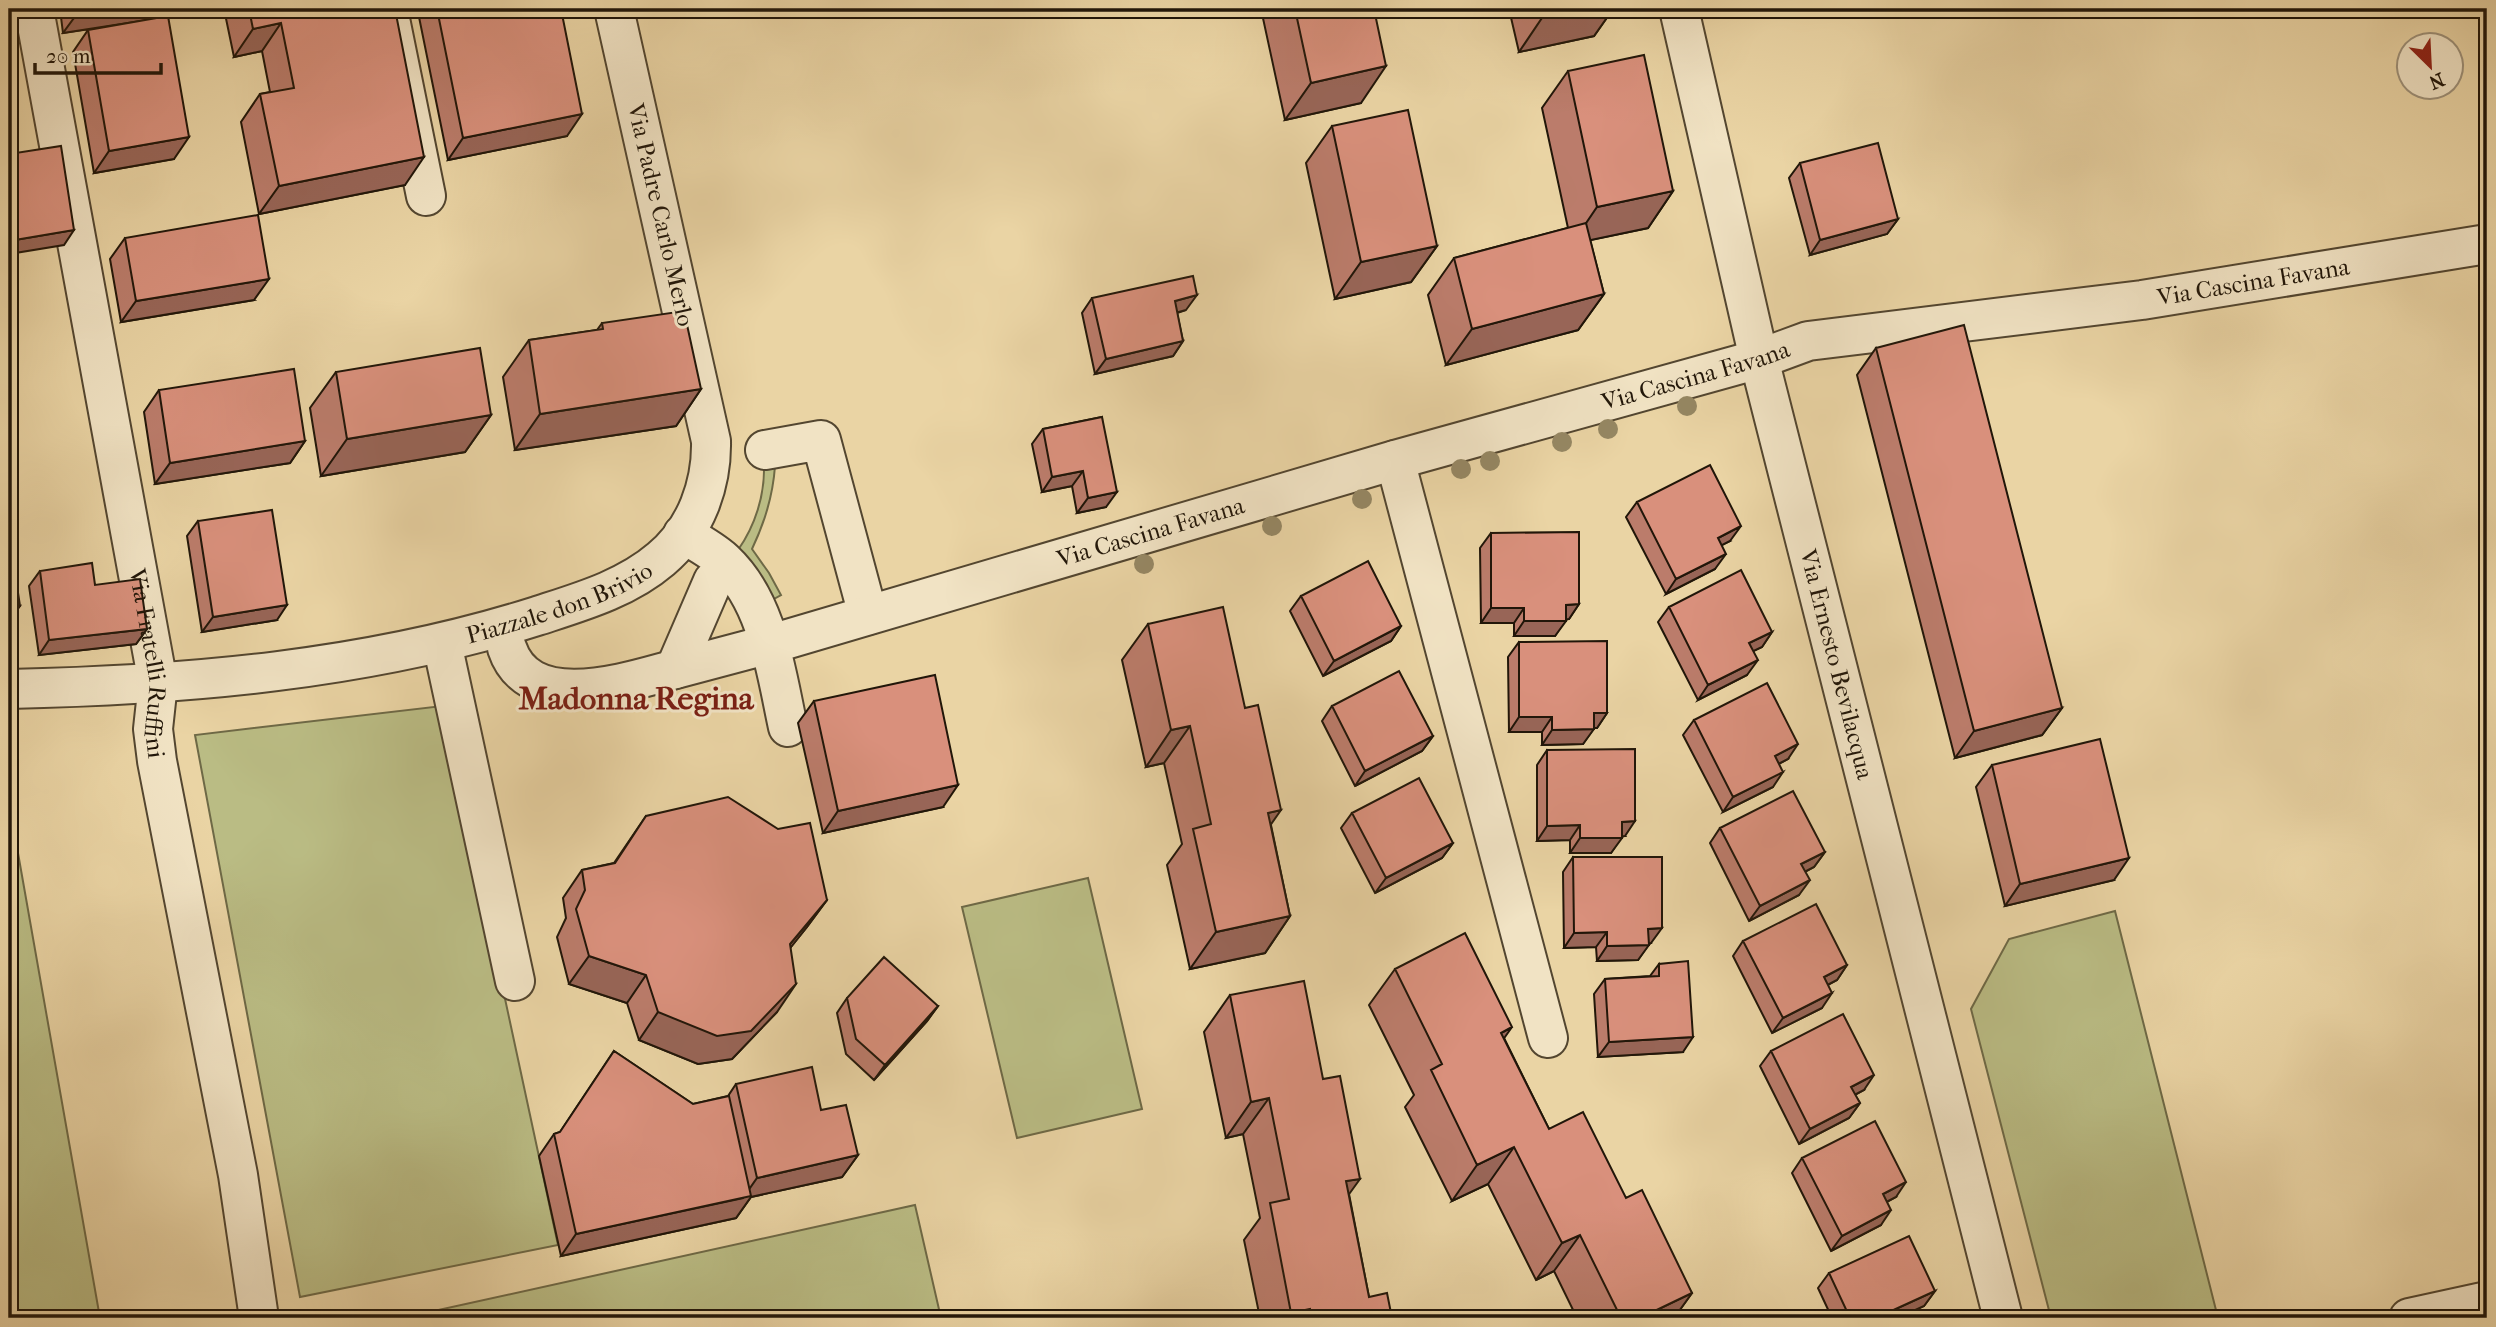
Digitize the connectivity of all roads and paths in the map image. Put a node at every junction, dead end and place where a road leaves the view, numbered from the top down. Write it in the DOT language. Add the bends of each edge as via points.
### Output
graph roads {
  1 [pos="34,9"];
  2 [pos="388,9"];
  3 [pos="614,9"];
  4 [pos="1679,9"];
  5 [pos="426,196"];
  6 [pos="2487,244"];
  7 [pos="1759,359"];
  8 [pos="708,421"];
  9 [pos="765,450"];
  10 [pos="1395,460"];
  11 [pos="683,534"];
  12 [pos="713,581"];
  13 [pos="868,615"];
  14 [pos="788,639"];
  15 [pos="442,643"];
  16 [pos="507,648"];
  17 [pos="751,649"];
  18 [pos="675,669"];
  19 [pos="158,683"];
  20 [pos="9,689"];
  21 [pos="788,727"];
  22 [pos="515,981"];
  23 [pos="1548,1038"];
  24 [pos="2464,1310"];
  25 [pos="260,1318"];
  26 [pos="2003,1318"];
  27 [pos="2409,1318"];
  1 -- 19 [label="street, Via Fratelli Ruffini"];
  2 -- 5 [label="street"];
  3 -- 8 [label="street, Via Padre Carlo Merlo"];
  4 -- 7 [label="street, Via Ernesto Bevilacqua"];
  6 -- 7 [label="street, Via Cascina Favana" via="2141,300 1808,341"];
  7 -- 10 [label="street, Via Cascina Favana"];
  7 -- 26 [label="street, Via Ernesto Bevilacqua"];
  8 -- 11 [label="street, Piazzale don Brivio" via="710,473"];
  9 -- 13 [label="street" via="821,440"];
  10 -- 13 [label="street, Via Cascina Favana"];
  10 -- 23 [label="street"];
  11 -- 15 [label="street, Piazzale don Brivio" via="662,558 616,587"];
  11 -- 21 [label="street" via="722,559 748,592 771,653"];
  12 -- 18 [label="street"];
  13 -- 14 [label="street, Via Cascina Favana"];
  15 -- 19 [label="street, Piazzale don Brivio" via="303,667"];
  15 -- 22 [label="street"];
  16 -- 18 [label="street" via="514,667 525,676 568,689 623,683"];
  17 -- 18 [label="street"];
  19 -- 20 [label="street"];
  19 -- 25 [label="street, Via Fratelli Ruffini" via="153,729 157,761 238,1175"];
  24 -- 27 [label="street"];
}
